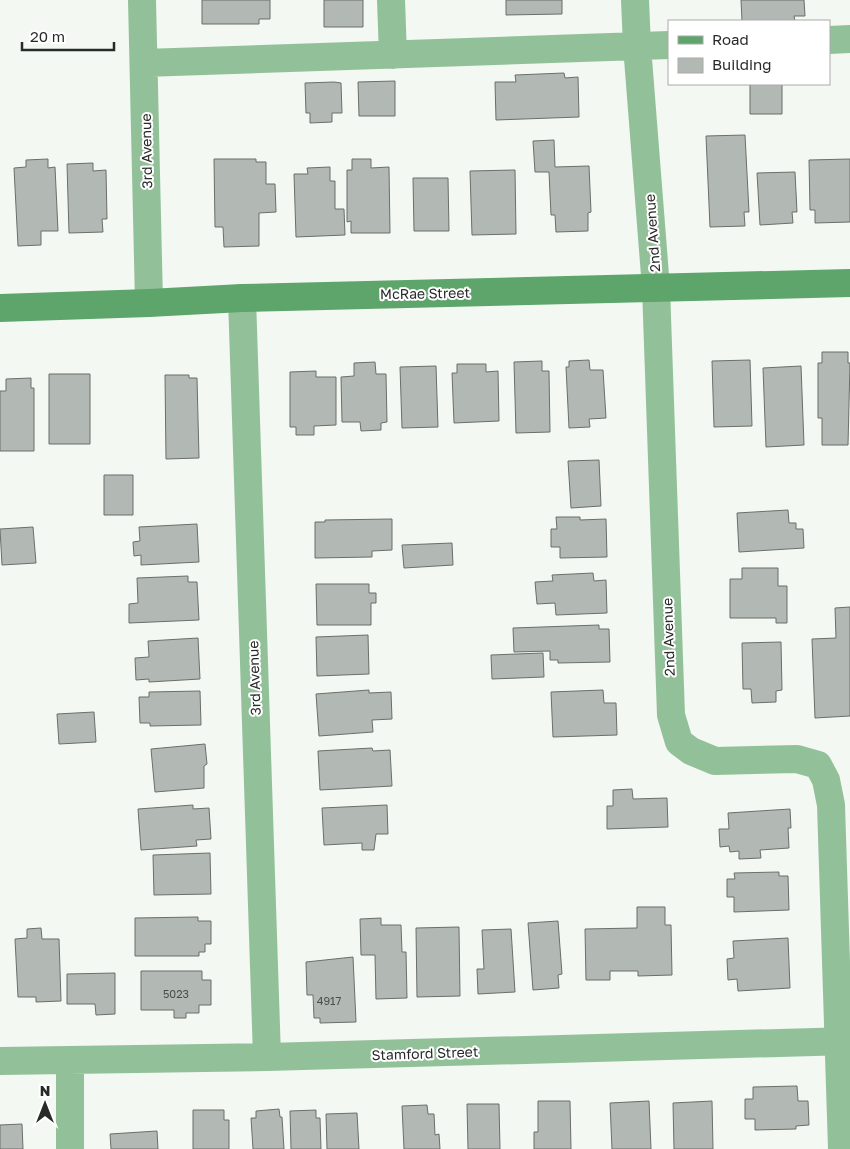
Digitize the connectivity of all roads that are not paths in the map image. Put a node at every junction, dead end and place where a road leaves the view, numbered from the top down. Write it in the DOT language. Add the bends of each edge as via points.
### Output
graph roads {
  1 [pos="142,0"];
  2 [pos="391,0"];
  3 [pos="636,0"];
  4 [pos="850,39"];
  5 [pos="830,40"];
  6 [pos="668,45"];
  7 [pos="637,46"];
  8 [pos="393,55"];
  9 [pos="144,63"];
  10 [pos="850,283"];
  11 [pos="656,288"];
  12 [pos="242,298"];
  13 [pos="149,303"];
  14 [pos="0,308"];
  15 [pos="845,1041"];
  16 [pos="267,1057"];
  17 [pos="0,1061"];
  18 [pos="70,1061"];
  19 [pos="70,1149"];
  20 [pos="842,1149"];
  1 -- 9 [label="street, 3rd Avenue"];
  2 -- 8 [label="street"];
  3 -- 7 [label="street, 2nd Avenue"];
  4 -- 5 [label="street"];
  6 -- 7 [label="street"];
  7 -- 8 [label="street"];
  7 -- 11 [label="street, 2nd Avenue"];
  8 -- 9 [label="street"];
  9 -- 13 [label="street, 3rd Avenue"];
  10 -- 11 [label="street, McRae Street"];
  11 -- 12 [label="street, McRae Street"];
  11 -- 15 [label="street, 2nd Avenue" via="671,715 679,742 714,761 797,758 818,765 826,780 832,805"];
  12 -- 13 [label="street, McRae Street"];
  12 -- 16 [label="street, 3rd Avenue"];
  13 -- 14 [label="street, McRae Street"];
  15 -- 16 [label="street, Stamford Street"];
  15 -- 20 [label="street, 2nd Avenue"];
  16 -- 18 [label="street, Stamford Street"];
  17 -- 18 [label="street, Stamford Street"];
  18 -- 19 [label="street"];
}
